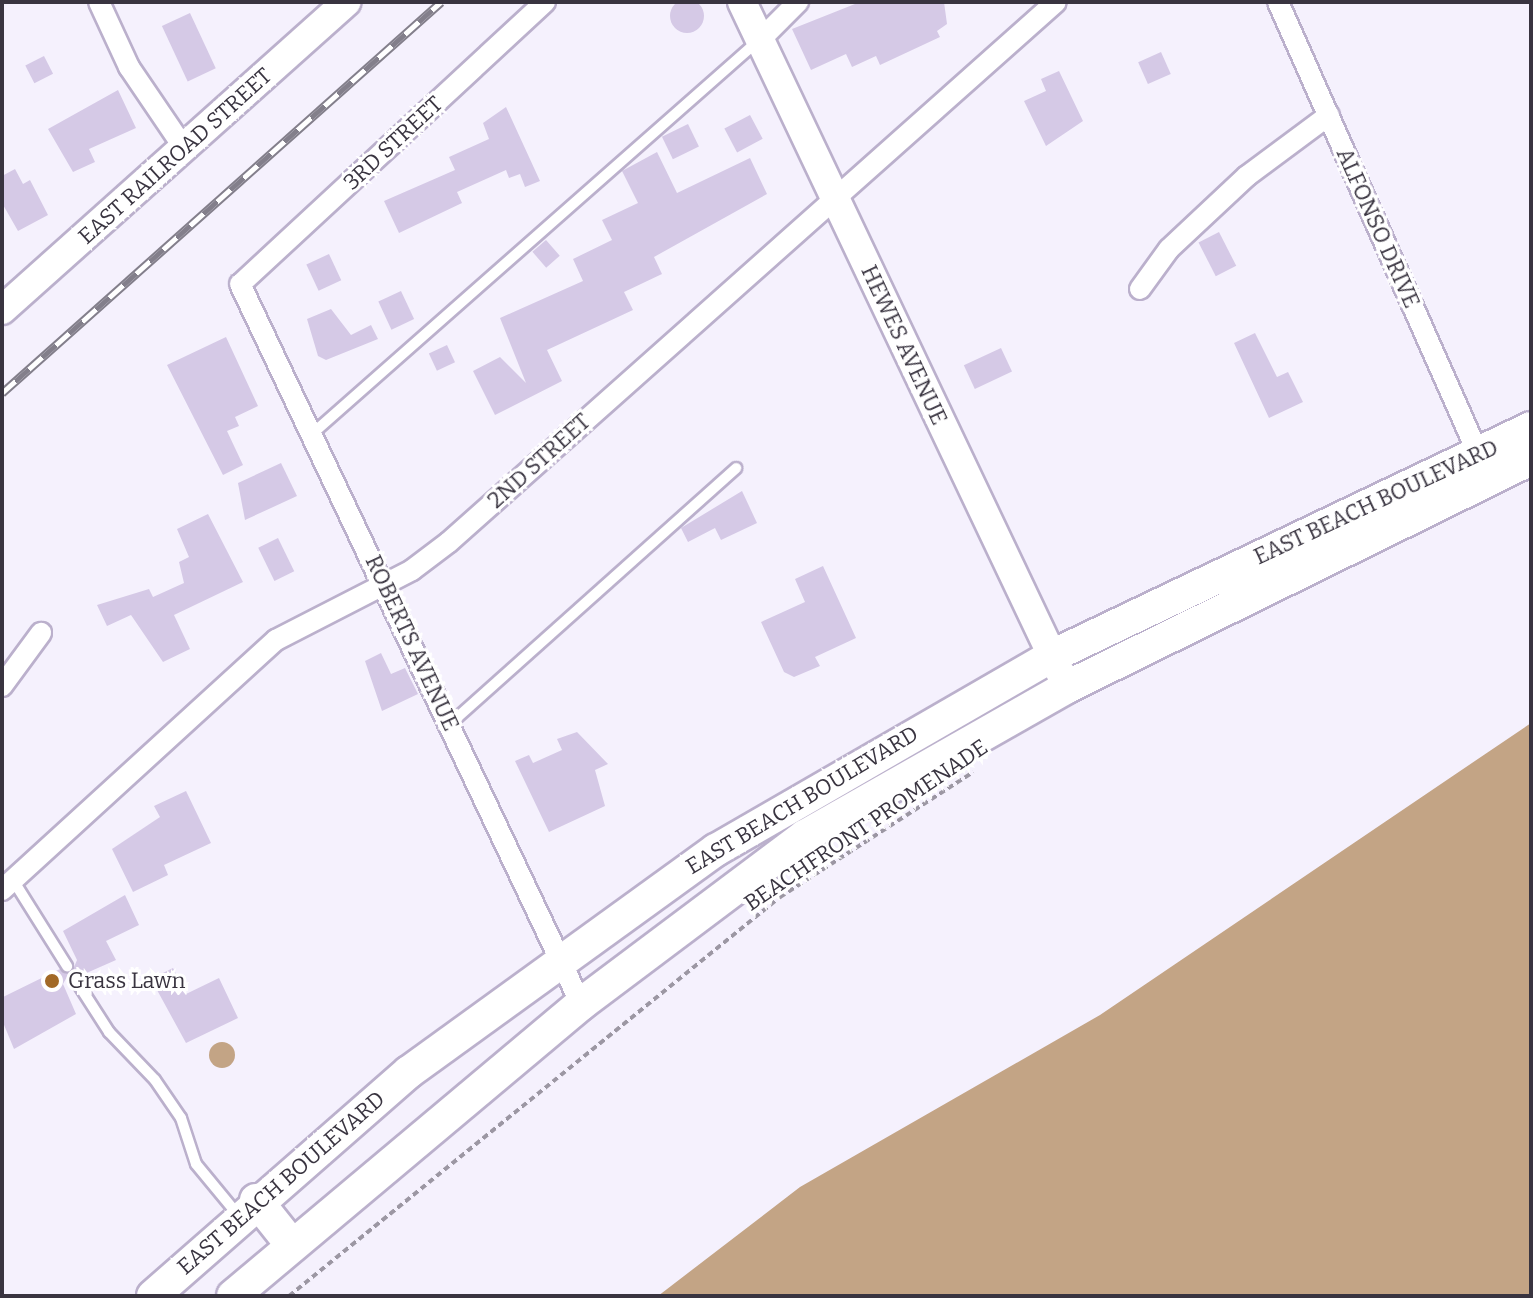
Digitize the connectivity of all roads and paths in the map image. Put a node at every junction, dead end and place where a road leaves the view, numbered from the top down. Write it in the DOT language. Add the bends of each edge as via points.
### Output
graph roads {
  1 [pos="99,2"];
  2 [pos="347,2"];
  3 [pos="545,2"];
  4 [pos="742,2"];
  5 [pos="798,2"];
  6 [pos="1056,2"];
  7 [pos="1278,2"];
  8 [pos="760,40"];
  9 [pos="1329,115"];
  10 [pos="184,148"];
  11 [pos="834,198"];
  12 [pos="240,284"];
  13 [pos="1140,289"];
  14 [pos="2,310"];
  15 [pos="1531,428"];
  16 [pos="312,434"];
  17 [pos="1478,453"];
  18 [pos="1531,459"];
  19 [pos="736,468"];
  20 [pos="385,584"];
  21 [pos="41,633"];
  22 [pos="1052,656"];
  23 [pos="2,686"];
  24 [pos="1067,687"];
  25 [pos="450,724"];
  26 [pos="981,767"];
  27 [pos="7,885"];
  28 [pos="559,957"];
  29 [pos="67,966"];
  30 [pos="75,979"];
  31 [pos="581,1004"];
  32 [pos="248,1208"];
  33 [pos="291,1244"];
  34 [pos="153,1296"];
  35 [pos="233,1296"];
  36 [pos="289,1296"];
  1 -- 10 [label="street" via="129,67"];
  2 -- 10 [label="main road, EAST RAILROAD STREET"];
  3 -- 12 [label="street, 3RD STREET"];
  4 -- 8 [label="main road, HEWES AVENUE"];
  5 -- 8 [label="street"];
  6 -- 11 [label="street, 2ND STREET"];
  7 -- 9 [label="street, ALFONSO DRIVE"];
  8 -- 11 [label="main road, HEWES AVENUE"];
  8 -- 16 [label="lane"];
  9 -- 13 [label="street" via="1247,176 1169,249"];
  9 -- 17 [label="street, ALFONSO DRIVE"];
  10 -- 14 [label="main road, EAST RAILROAD STREET"];
  11 -- 20 [label="street, 2ND STREET" via="449,542"];
  11 -- 22 [label="main road, HEWES AVENUE"];
  12 -- 16 [label="street, ROBERTS AVENUE"];
  15 -- 17 [label="main road, EAST BEACH BOULEVARD"];
  16 -- 20 [label="street, ROBERTS AVENUE"];
  17 -- 22 [label="main road, EAST BEACH BOULEVARD"];
  18 -- 24 [label="main road, EAST BEACH BOULEVARD"];
  19 -- 25 [label="lane"];
  20 -- 25 [label="street, ROBERTS AVENUE"];
  20 -- 27 [label="street, 2ND STREET" via="276,640"];
  21 -- 23 [label="street"];
  22 -- 24 [label="main road, HEWES AVENUE"];
  22 -- 28 [label="main road, EAST BEACH BOULEVARD" via="729,842"];
  24 -- 31 [label="main road, EAST BEACH BOULEVARD" via="805,836"];
  25 -- 28 [label="street, ROBERTS AVENUE"];
  26 -- 36 [label="path, BEACHFRONT PROMENADE" via="780,897"];
  27 -- 29 [label="lane"];
  28 -- 31 [label="street, ROBERTS AVENUE"];
  28 -- 32 [label="main road, EAST BEACH BOULEVARD"];
  30 -- 32 [label="lane" via="109,1032 155,1080 181,1118 196,1164"];
  31 -- 33 [label="main road, EAST BEACH BOULEVARD"];
  32 -- 33 [label="main road"];
  32 -- 34 [label="main road, EAST BEACH BOULEVARD"];
  33 -- 35 [label="main road, EAST BEACH BOULEVARD"];
}
